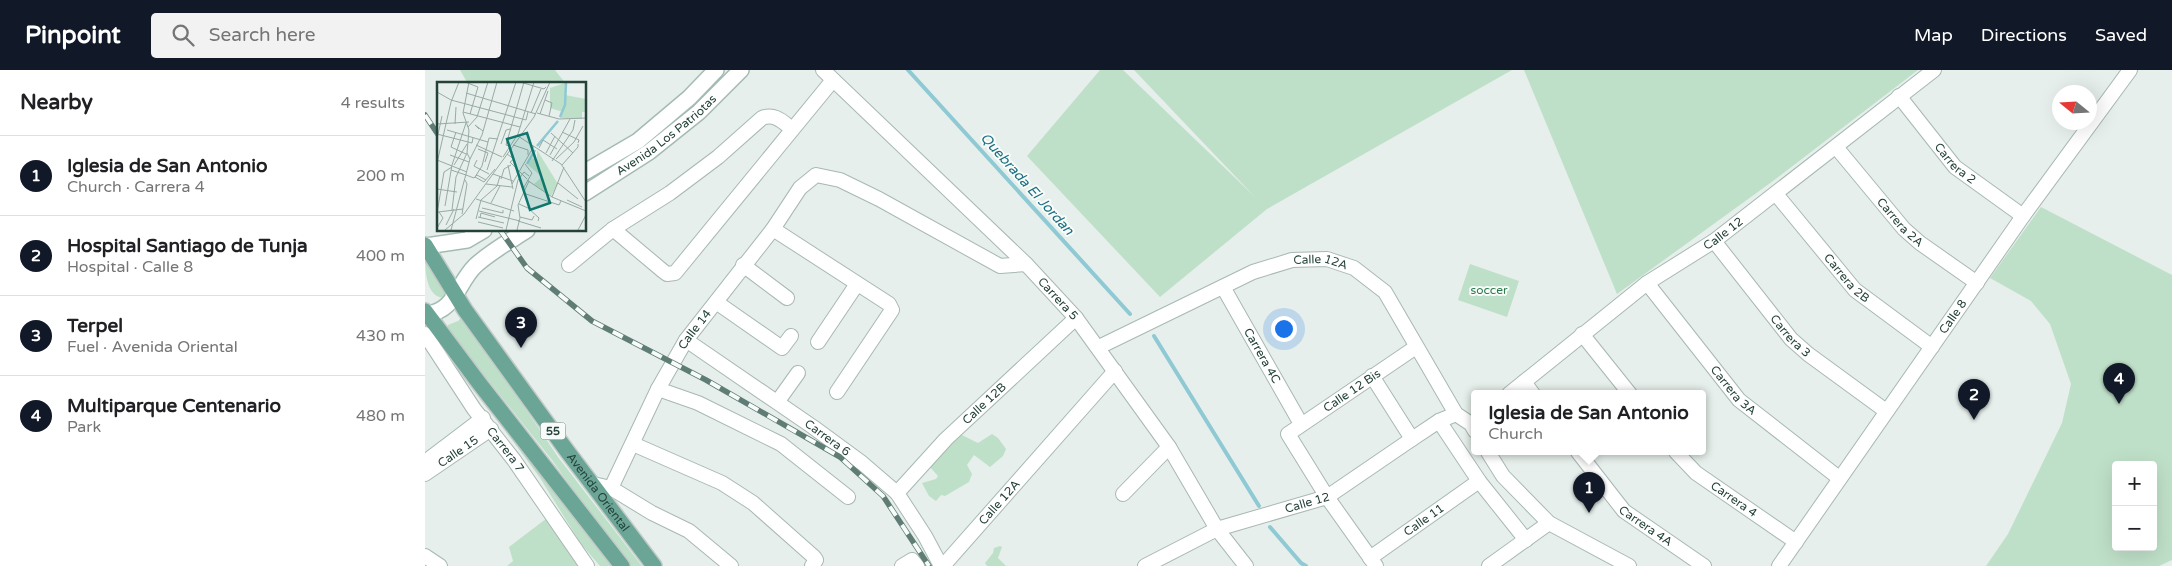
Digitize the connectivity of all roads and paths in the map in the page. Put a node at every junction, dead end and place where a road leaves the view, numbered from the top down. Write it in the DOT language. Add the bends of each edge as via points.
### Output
graph roads {
  1 [pos="716,70"];
  2 [pos="741,70"];
  3 [pos="1934,70"];
  4 [pos="2130,70"];
  5 [pos="828,75"];
  6 [pos="1899,96"];
  7 [pos="793,129"];
  8 [pos="1836,147"];
  9 [pos="586,171"];
  10 [pos="586,192"];
  11 [pos="1776,194"];
  12 [pos="2023,216"];
  13 [pos="613,229"];
  14 [pos="773,230"];
  15 [pos="482,231"];
  16 [pos="526,231"];
  17 [pos="1714,241"];
  18 [pos="425,245"];
  19 [pos="1026,264"];
  20 [pos="569,265"];
  21 [pos="743,265"];
  22 [pos="1647,283"];
  23 [pos="1977,283"];
  24 [pos="857,284"];
  25 [pos="1223,287"];
  26 [pos="455,293"];
  27 [pos="787,298"];
  28 [pos="716,302"];
  29 [pos="426,313"];
  30 [pos="1076,318"];
  31 [pos="425,334"];
  32 [pos="1582,334"];
  33 [pos="791,336"];
  34 [pos="686,340"];
  35 [pos="818,342"];
  36 [pos="1099,347"];
  37 [pos="1416,347"];
  38 [pos="1932,347"];
  39 [pos="1115,371"];
  40 [pos="798,373"];
  41 [pos="1372,376"];
  42 [pos="1524,382"];
  43 [pos="658,389"];
  44 [pos="1514,390"];
  45 [pos="1530,390"];
  46 [pos="1627,390"];
  47 [pos="837,392"];
  48 [pos="778,401"];
  49 [pos="1886,411"];
  50 [pos="1456,414"];
  51 [pos="1439,421"];
  52 [pos="487,423"];
  53 [pos="1471,423"];
  54 [pos="1301,424"];
  55 [pos="1412,439"];
  56 [pos="425,444"];
  57 [pos="633,444"];
  58 [pos="1169,447"];
  59 [pos="1490,455"];
  60 [pos="1580,455"];
  61 [pos="1679,455"];
  62 [pos="429,459"];
  63 [pos="425,474"];
  64 [pos="1839,478"];
  65 [pos="1479,481"];
  66 [pos="593,484"];
  67 [pos="611,488"];
  68 [pos="897,493"];
  69 [pos="1123,494"];
  70 [pos="1327,496"];
  71 [pos="848,497"];
  72 [pos="1549,523"];
  73 [pos="1217,530"];
  74 [pos="1526,540"];
  75 [pos="1796,542"];
  76 [pos="425,556"];
  77 [pos="1373,562"];
  78 [pos="441,566"];
  79 [pos="587,566"];
  80 [pos="622,566"];
  81 [pos="655,566"];
  82 [pos="731,566"];
  83 [pos="812,566"];
  84 [pos="902,566"];
  85 [pos="917,566"];
  86 [pos="942,566"];
  87 [pos="1145,566"];
  88 [pos="1246,566"];
  89 [pos="1491,566"];
  90 [pos="1629,566"];
  91 [pos="1704,566"];
  92 [pos="1779,566"];
  1 -- 9 [label="main road, Avenida Los Patriotas" via="689,98 638,140"];
  2 -- 10 [label="main road, Avenida Los Patriotas" via="699,112 649,152"];
  3 -- 6 [label="street, Calle 12"];
  4 -- 12 [label="street, Calle 8"];
  5 -- 7 [label="street"];
  5 -- 19 [label="street, Carrera 5"];
  6 -- 8 [label="street, Calle 12"];
  6 -- 12 [label="street, Carrera 2" via="1955,167"];
  7 -- 13 [label="street" via="775,117 762,118 718,157"];
  7 -- 13 [label="street" via="675,273 663,272"];
  8 -- 11 [label="street, Calle 12"];
  8 -- 23 [label="street, Carrera 2A" via="1903,229"];
  11 -- 17 [label="street, Calle 12"];
  11 -- 38 [label="street, Carrera 2B" via="1855,290"];
  12 -- 23 [label="street, Calle 8"];
  13 -- 20 [label="street"];
  14 -- 19 [label="street, Calle 14" via="800,188 816,175 840,180 879,199 1000,266"];
  14 -- 21 [label="street, Calle 14"];
  14 -- 24 [label="street"];
  15 -- 18 [label="main road" via="467,240"];
  16 -- 26 [label="main road" via="475,267"];
  17 -- 22 [label="street, Calle 12"];
  17 -- 49 [label="street, Carrera 3" via="1791,339"];
  18 -- 26 [label="main road, Avenida Oriental / 55"];
  19 -- 30 [label="street, Carrera 5"];
  21 -- 27 [label="street"];
  21 -- 28 [label="street, Calle 14"];
  22 -- 32 [label="street, Calle 12"];
  22 -- 64 [label="street, Carrera 3A" via="1739,400"];
  23 -- 38 [label="street, Calle 8"];
  24 -- 35 [label="street"];
  24 -- 47 [label="street" via="889,304 892,310"];
  25 -- 36 [label="street, Calle 12A"];
  25 -- 37 [label="street, Calle 12A" via="1253,272 1292,260 1327,259 1354,268 1385,292"];
  25 -- 54 [label="street, Carrera 4C"];
  26 -- 29 [label="main road" via="445,309"];
  26 -- 66 [label="main road, Avenida Oriental / 55"];
  28 -- 33 [label="street" via="782,348"];
  28 -- 34 [label="street, Calle 14"];
  29 -- 80 [label="main road, 55"];
  30 -- 36 [label="street, Carrera 5"];
  30 -- 68 [label="street, Calle 12B" via="947,439"];
  31 -- 52 [label="street, Carrera 7" via="474,409"];
  32 -- 42 [label="street, Calle 12"];
  32 -- 46 [label="street"];
  34 -- 43 [label="street, Calle 14"];
  34 -- 48 [label="street, Carrera 6"];
  36 -- 39 [label="street, Carrera 5"];
  37 -- 41 [label="street, Calle 12 Bis"];
  37 -- 50 [label="street, Calle 12A"];
  38 -- 49 [label="street, Calle 8"];
  39 -- 58 [label="street, Carrera 5"];
  39 -- 86 [label="street, Calle 12A"];
  40 -- 48 [label="street"];
  41 -- 54 [label="street, Calle 12 Bis"];
  41 -- 55 [label="street"];
  42 -- 44 [label="street, Calle 12"];
  42 -- 45 [label="street"];
  43 -- 57 [label="street, Calle 14"];
  43 -- 71 [label="street" via="698,403 781,444"];
  48 -- 68 [label="street, Carrera 6" via="863,463"];
  49 -- 64 [label="street, Calle 8"];
  50 -- 51 [label="street, Calle 12"];
  50 -- 53 [label="street, Calle 12A"];
  51 -- 55 [label="street, Calle 12"];
  51 -- 65 [label="street"];
  52 -- 62 [label="street, Calle 15"];
  52 -- 63 [label="street, Calle 15"];
  52 -- 79 [label="street, Carrera 7"];
  54 -- 70 [label="street, Calle 12 Bis" via="1288,434"];
  55 -- 70 [label="street, Calle 12"];
  56 -- 62 [label="street"];
  57 -- 67 [label="street, Calle 14"];
  57 -- 83 [label="street" via="722,483 753,503 814,557 816,560"];
  58 -- 69 [label="street"];
  58 -- 73 [label="street, Carrera 5"];
  59 -- 72 [label="street" via="1503,476"];
  60 -- 91 [label="street, Carrera 4A" via="1624,511"];
  61 -- 75 [label="street, Carrera 4" via="1696,473"];
  64 -- 75 [label="street, Calle 8"];
  65 -- 74 [label="street"];
  65 -- 77 [label="street, Calle 11"];
  66 -- 67 [label="street"];
  66 -- 81 [label="main road, Avenida Oriental / 55"];
  67 -- 82 [label="street" via="689,531"];
  68 -- 86 [label="street, Carrera 6"];
  70 -- 73 [label="street, Calle 12"];
  70 -- 77 [label="street"];
  72 -- 74 [label="street"];
  72 -- 90 [label="street"];
  73 -- 87 [label="street, Calle 12"];
  73 -- 88 [label="street, Carrera 5"];
  74 -- 89 [label="street"];
  75 -- 92 [label="street, Calle 8"];
  76 -- 78 [label="street"];
  84 -- 85 [label="street" via="912,560"];
}
